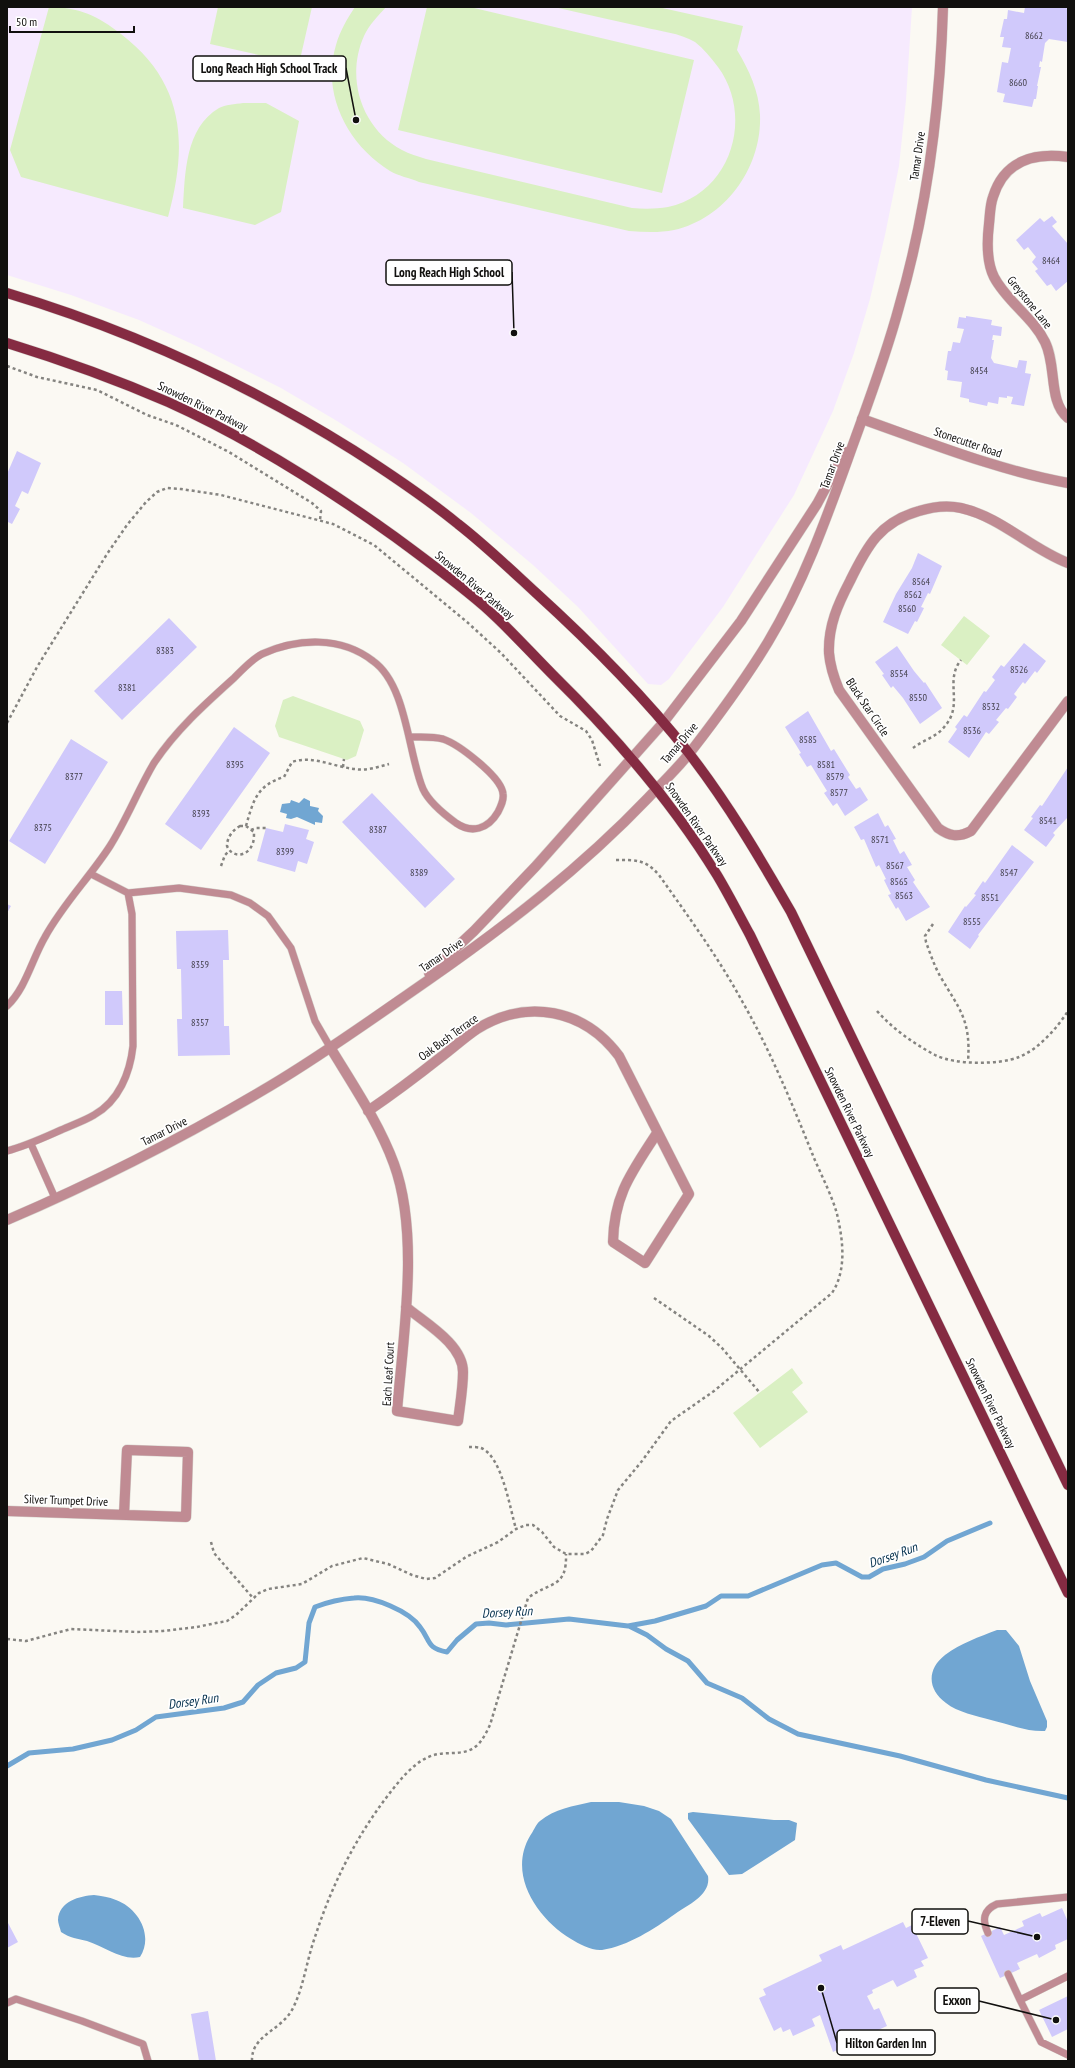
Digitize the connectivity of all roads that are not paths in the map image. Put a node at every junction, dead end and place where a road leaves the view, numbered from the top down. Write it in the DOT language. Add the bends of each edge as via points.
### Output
graph roads {
  1 [pos="943,7"];
  2 [pos="1068,157"];
  3 [pos="7,293"];
  4 [pos="7,343"];
  5 [pos="1068,418"];
  6 [pos="862,419"];
  7 [pos="1068,483"];
  8 [pos="1068,563"];
  9 [pos="1068,701"];
  10 [pos="663,723"];
  11 [pos="410,737"];
  12 [pos="689,754"];
  13 [pos="632,760"];
  14 [pos="656,789"];
  15 [pos="91,874"];
  16 [pos="128,893"];
  17 [pos="404,996"];
  18 [pos="7,1006"];
  19 [pos="330,1047"];
  20 [pos="368,1111"];
  21 [pos="657,1134"];
  22 [pos="31,1144"];
  23 [pos="7,1151"];
  24 [pos="55,1198"];
  25 [pos="7,1220"];
  26 [pos="406,1307"];
  27 [pos="1068,1485"];
  28 [pos="7,1511"];
  29 [pos="124,1514"];
  30 [pos="1068,1593"];
  31 [pos="1068,1897"];
  32 [pos="988,1933"];
  33 [pos="1008,1974"];
  34 [pos="1068,1976"];
  35 [pos="1020,2000"];
  36 [pos="7,2003"];
  37 [pos="1068,2055"];
  38 [pos="148,2061"];
  1 -- 6 [label="street, Tamar Drive" via="937,104 929,171 916,241 894,324"];
  2 -- 5 [label="street, Greystone Lane" via="1041,155 1028,158 998,183 992,198 987,250 994,276 1002,290 1036,327 1044,340 1053,368 1056,404"];
  3 -- 10 [label="main road" via="67,311 191,361 270,401 394,476 459,524 558,613 617,670"];
  4 -- 13 [label="main road, Snowden River Parkway" via="52,357 169,403 247,442 368,518 449,576 485,607 583,704"];
  6 -- 7 [label="street, Stonecutter Road" via="984,462"];
  6 -- 10 [label="street, Tamar Drive" via="817,504 770,578 741,621"];
  6 -- 12 [label="street, Tamar Drive" via="830,509 802,577 770,640"];
  8 -- 9 [label="street, Black Star Circle" via="1000,524 961,508 926,508 908,514 892,522 877,535 864,552 833,618 829,652 839,690 938,828 954,836 970,831"];
  10 -- 12 [label="main road"];
  10 -- 13 [label="street, Tamar Drive"];
  11 -- 11 [label="lane" via="424,792 463,828 471,830 490,824 502,803 504,792 498,781 454,744 441,738"];
  11 -- 15 [label="lane" via="393,686 385,672 362,653 344,645 304,642 259,655 190,717 170,740 137,795 124,824"];
  12 -- 14 [label="street, Tamar Drive"];
  12 -- 27 [label="main road" via="757,853 791,912"];
  13 -- 14 [label="main road, Snowden River Parkway"];
  13 -- 17 [label="street, Tamar Drive" via="484,920"];
  14 -- 17 [label="street, Tamar Drive" via="607,840 551,889 484,941"];
  14 -- 30 [label="main road, Snowden River Parkway" via="716,874 750,935"];
  15 -- 16 [label="lane"];
  15 -- 18 [label="lane" via="55,919 13,1000"];
  16 -- 19 [label="lane" via="179,888 208,891 231,895 250,903 268,916 291,948 315,1021"];
  16 -- 22 [label="lane" via="132,914 133,1046 126,1078 118,1092 95,1115"];
  17 -- 19 [label="street, Tamar Drive"];
  19 -- 20 [label="street, Each Leaf Court"];
  19 -- 24 [label="street, Tamar Drive" via="196,1129 123,1167"];
  20 -- 21 [label="street, Oak Bush Terrace" via="477,1029 519,1012 539,1011 563,1015 582,1022 596,1030 609,1043 619,1056"];
  20 -- 26 [label="street, Each Leaf Court" via="394,1164 402,1190 408,1240"];
  21 -- 21 [label="street, Oak Bush Terrace" via="689,1194 645,1263 613,1242 613,1224 624,1185"];
  22 -- 23 [label="lane"];
  22 -- 24 [label="lane"];
  24 -- 25 [label="street, Tamar Drive"];
  26 -- 26 [label="street, Each Leaf Court" via="397,1411 458,1421 463,1371 460,1357 452,1344"];
  28 -- 29 [label="street, Silver Trumpet Drive"];
  29 -- 29 [label="street, Silver Trumpet Drive" via="186,1517 188,1452 126,1450"];
  31 -- 32 [label="lane" via="990,1906 984,1917"];
  33 -- 35 [label="lane"];
  34 -- 35 [label="lane"];
  35 -- 37 [label="lane" via="1040,2042"];
  36 -- 38 [label="lane" via="16,1999 82,2020 143,2044"];
}
